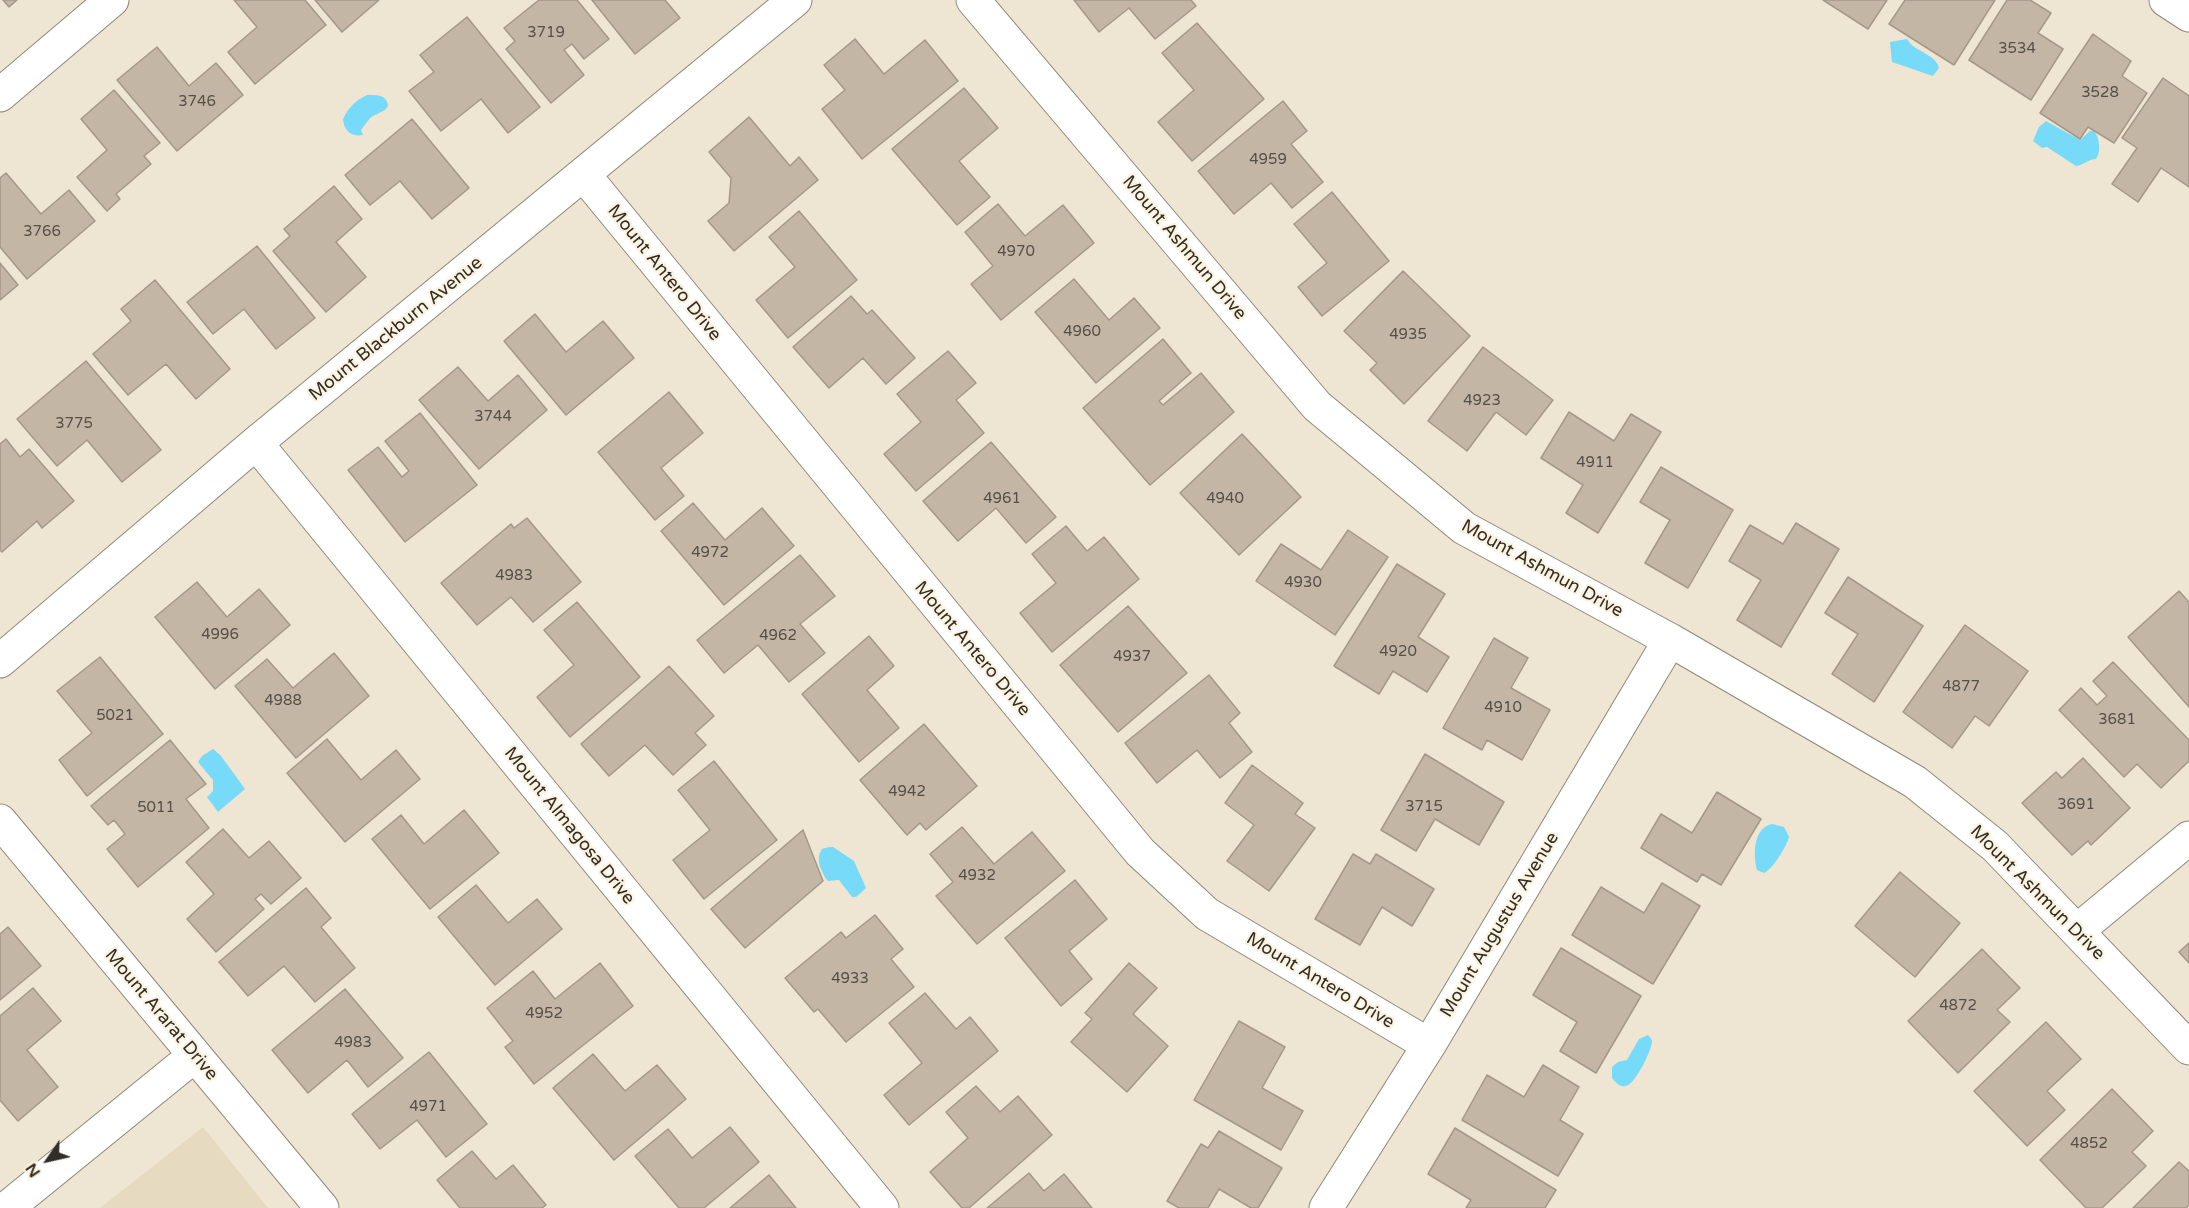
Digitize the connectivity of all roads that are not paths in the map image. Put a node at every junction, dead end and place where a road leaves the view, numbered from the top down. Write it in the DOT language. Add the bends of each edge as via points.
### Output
graph roads {
  1 [pos="112,0"];
  2 [pos="795,0"];
  3 [pos="973,0"];
  4 [pos="2166,0"];
  5 [pos="2189,15"];
  6 [pos="0,95"];
  7 [pos="584,175"];
  8 [pos="256,443"];
  9 [pos="1670,640"];
  10 [pos="0,661"];
  11 [pos="0,821"];
  12 [pos="2189,838"];
  13 [pos="2077,931"];
  14 [pos="1429,1045"];
  15 [pos="2189,1048"];
  16 [pos="194,1056"];
  17 [pos="6,1208"];
  18 [pos="322,1208"];
  19 [pos="882,1208"];
  20 [pos="1326,1208"];
  1 -- 6 [label="street"];
  2 -- 7 [label="street, Mount Blackburn Avenue"];
  3 -- 9 [label="street, Mount Ashmun Drive" via="1317,406 1464,528"];
  4 -- 5 [label="street"];
  7 -- 8 [label="street, Mount Blackburn Avenue"];
  7 -- 14 [label="street, Mount Antero Drive" via="1140,852 1207,914"];
  8 -- 10 [label="street, Mount Blackburn Avenue"];
  8 -- 19 [label="street, Mount Almagosa Drive"];
  9 -- 13 [label="street, Mount Ashmun Drive" via="1916,782 1995,846"];
  9 -- 14 [label="street, Mount Augustus Avenue"];
  11 -- 16 [label="street, Mount Ararat Drive"];
  12 -- 13 [label="street"];
  13 -- 15 [label="street, Mount Ashmun Drive"];
  14 -- 20 [label="street, Mount Augustus Avenue"];
  16 -- 17 [label="street"];
  16 -- 18 [label="street, Mount Ararat Drive"];
}
